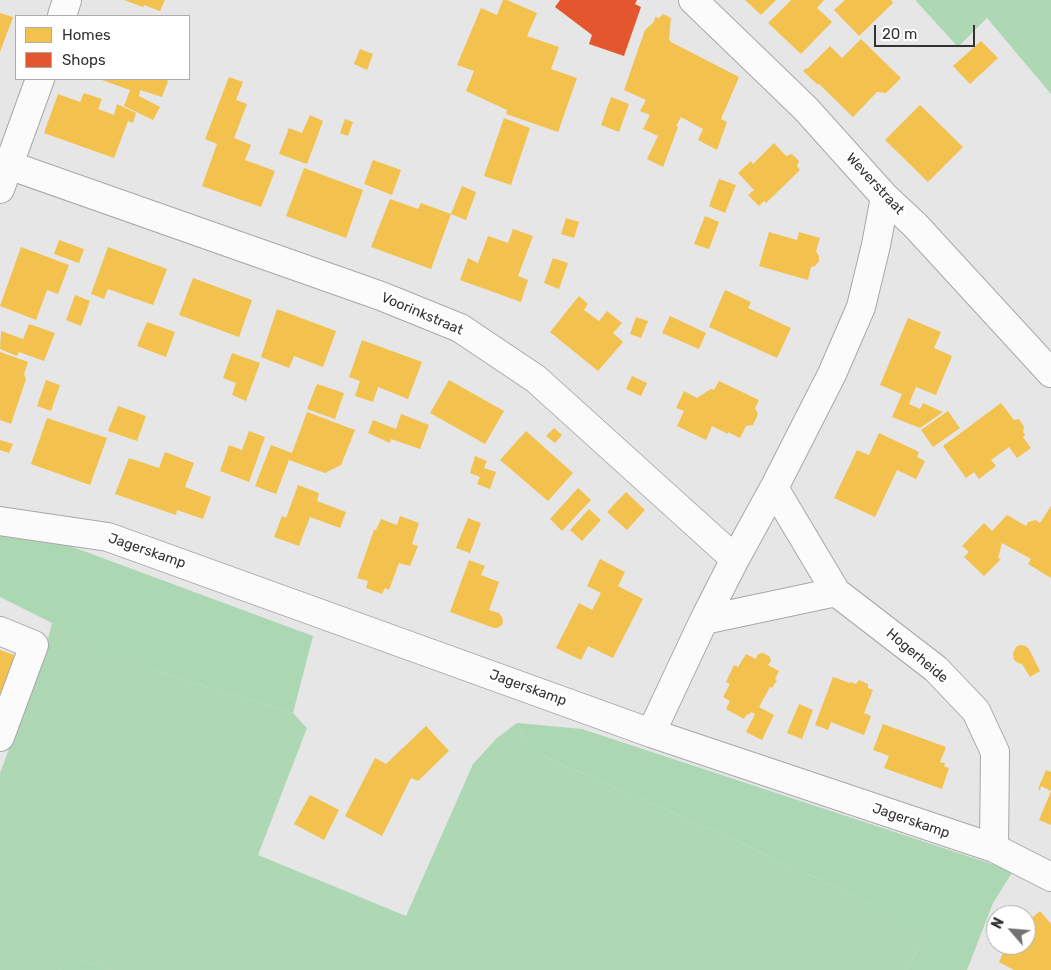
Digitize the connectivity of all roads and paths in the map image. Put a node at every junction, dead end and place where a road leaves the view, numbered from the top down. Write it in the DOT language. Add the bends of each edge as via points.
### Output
graph roads {
  1 [pos="68,0"];
  2 [pos="693,0"];
  3 [pos="62,15"];
  4 [pos="40,80"];
  5 [pos="3,172"];
  6 [pos="884,197"];
  7 [pos="1051,373"];
  8 [pos="774,488"];
  9 [pos="0,522"];
  10 [pos="735,559"];
  11 [pos="836,592"];
  12 [pos="704,620"];
  13 [pos="0,631"];
  14 [pos="651,733"];
  15 [pos="0,738"];
  16 [pos="994,848"];
  17 [pos="1051,877"];
  1 -- 3 [label="street"];
  2 -- 6 [label="street, Weverstraat" via="806,108"];
  4 -- 5 [label="street"];
  5 -- 10 [label="street, Voorinkstraat" via="381,296 460,328 536,379"];
  6 -- 7 [label="street, Weverstraat" via="915,225"];
  6 -- 8 [label="street" via="861,307 832,374"];
  8 -- 10 [label="street"];
  8 -- 11 [label="street, Hogerheide"];
  9 -- 14 [label="street, Jagerskamp" via="108,537"];
  10 -- 12 [label="street"];
  11 -- 12 [label="street"];
  11 -- 16 [label="street, Hogerheide" via="936,669 976,711 995,752"];
  12 -- 14 [label="street"];
  13 -- 15 [label="street" via="34,645"];
  14 -- 16 [label="street, Jagerskamp"];
  16 -- 17 [label="street, Jagerskamp"];
}
